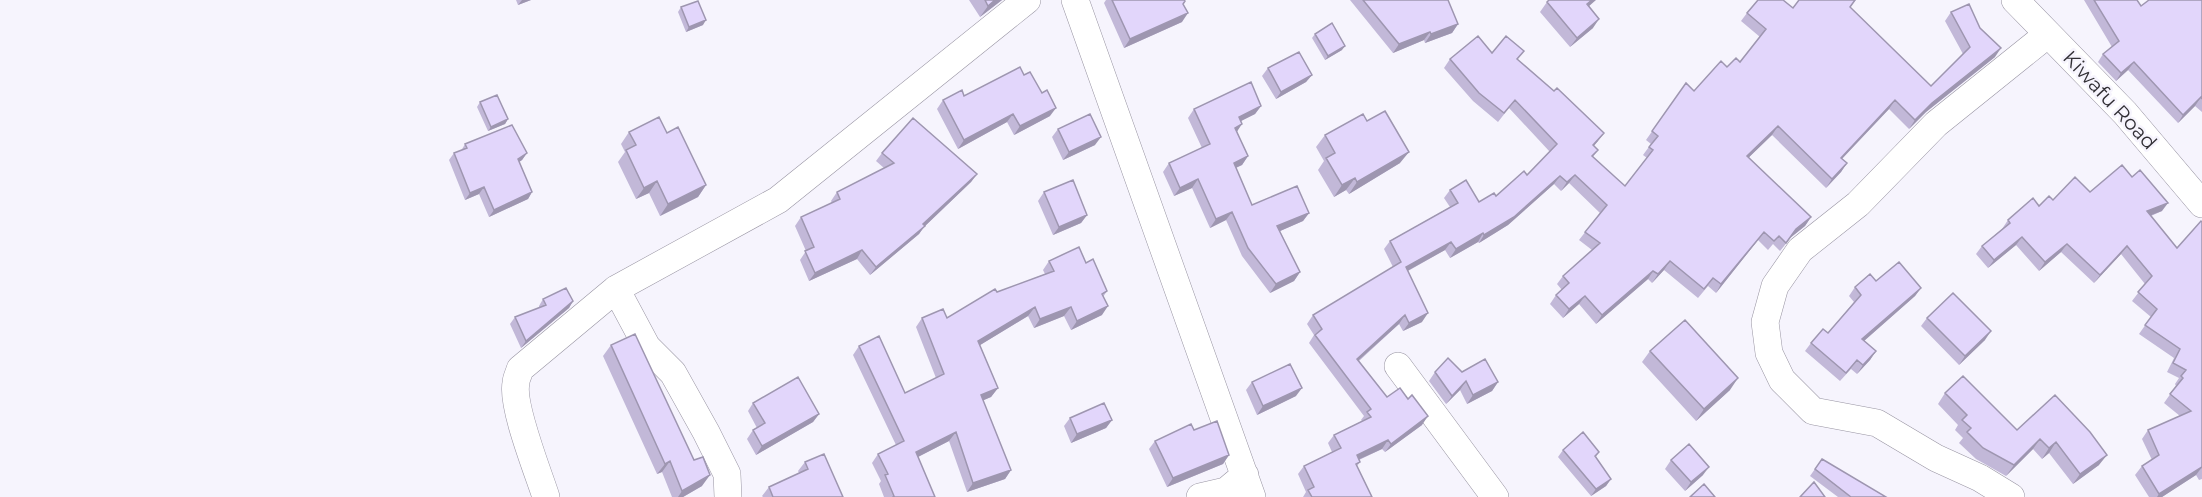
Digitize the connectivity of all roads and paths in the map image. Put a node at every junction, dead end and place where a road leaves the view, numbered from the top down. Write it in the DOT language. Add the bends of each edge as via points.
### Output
graph roads {
  1 [pos="1027,0"];
  2 [pos="1075,0"];
  3 [pos="2014,0"];
  4 [pos="2048,34"];
  5 [pos="2202,204"];
  6 [pos="616,289"];
  7 [pos="1398,366"];
  8 [pos="1249,486"];
  9 [pos="546,497"];
  10 [pos="728,497"];
  11 [pos="1200,497"];
  12 [pos="1495,497"];
  13 [pos="2011,497"];
  1 -- 6 [label="street" via="778,200"];
  2 -- 8 [label="street"];
  3 -- 4 [label="street, Kiwafu Road"];
  4 -- 5 [label="street, Kiwafu Road" via="2126,113"];
  4 -- 13 [label="street" via="1936,124 1858,204 1800,250 1775,286 1764,321 1769,352 1782,380 1813,411 1877,423"];
  6 -- 9 [label="street" via="520,369 515,385 517,402"];
  6 -- 10 [label="street" via="646,347 673,373 706,432 728,474"];
  7 -- 12 [label="street"];
  8 -- 11 [label="street"];
}
